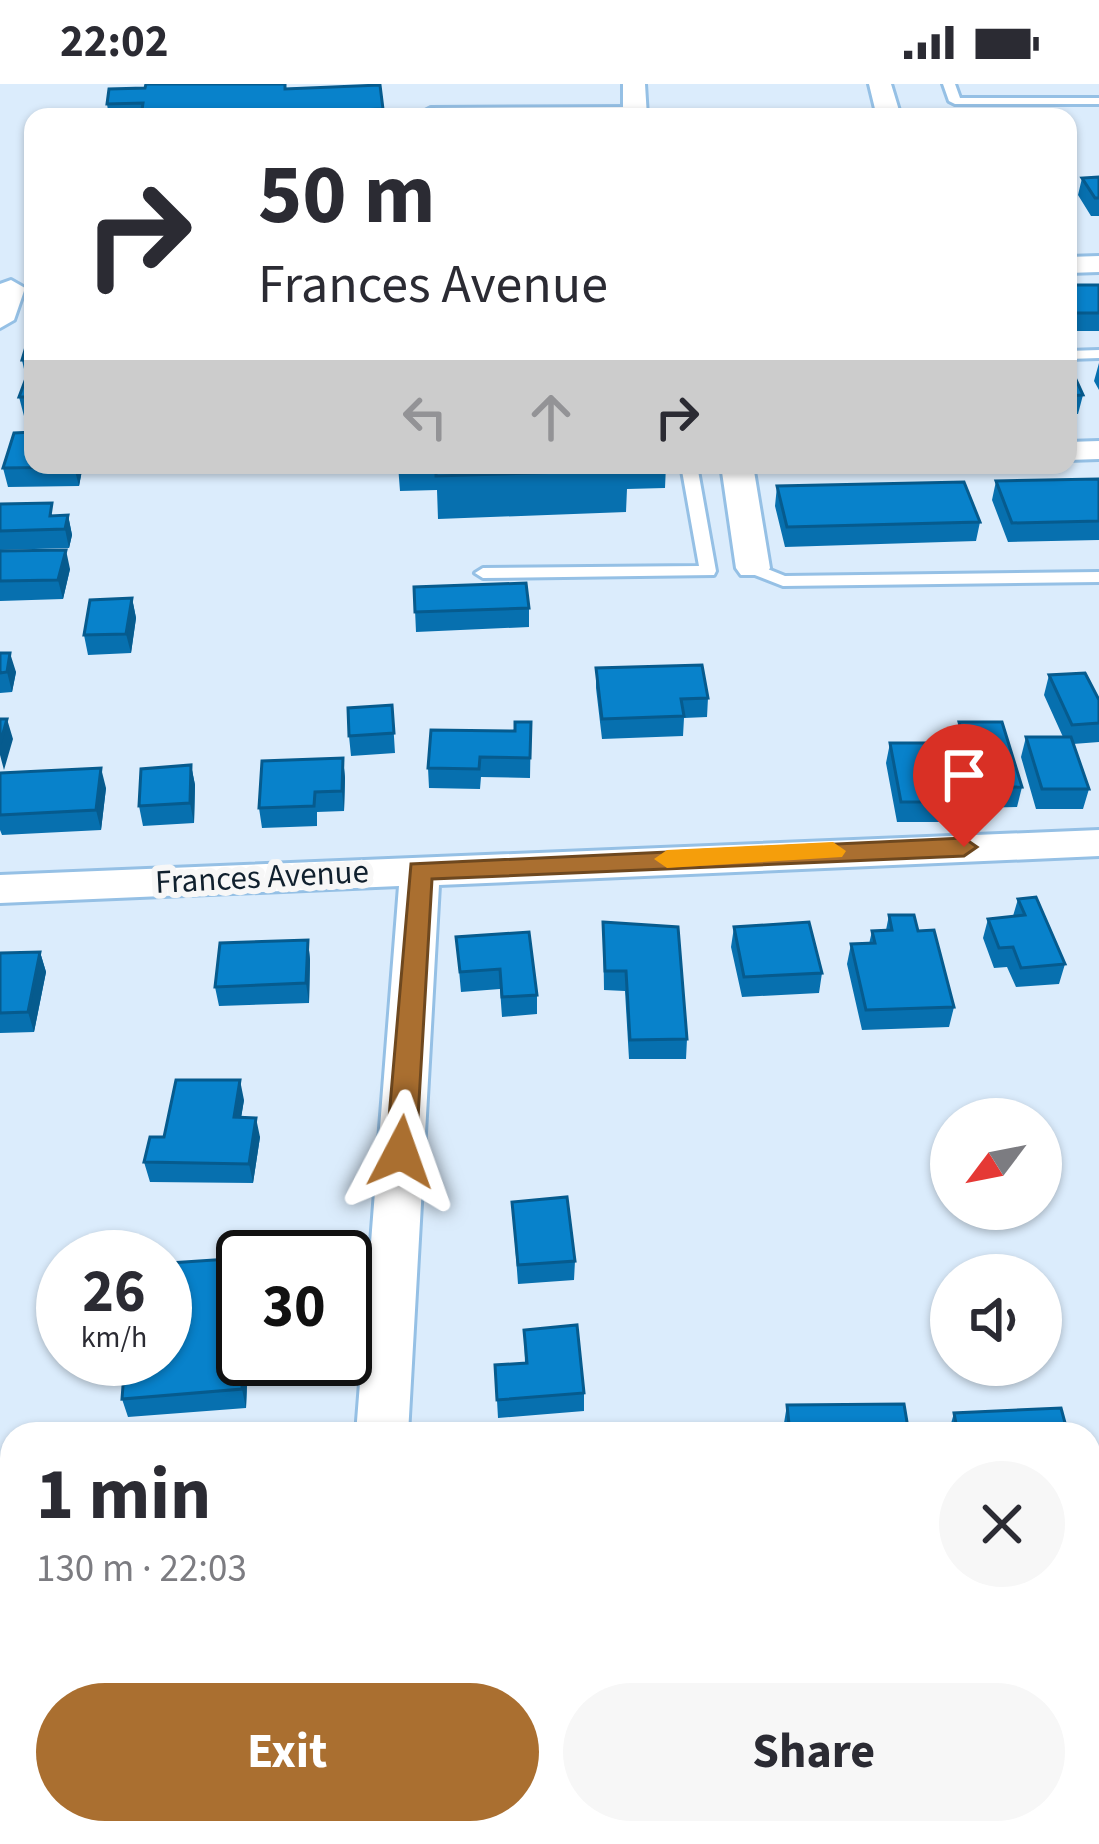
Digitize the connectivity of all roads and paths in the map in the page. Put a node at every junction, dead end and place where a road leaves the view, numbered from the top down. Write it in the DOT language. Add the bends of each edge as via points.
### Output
graph roads {
  1 [pos="949,84"];
  2 [pos="1099,101"];
  3 [pos="15,288"];
  4 [pos="0,320"];
  5 [pos="691,474"];
  6 [pos="738,474"];
  7 [pos="753,568"];
  8 [pos="483,573"];
  9 [pos="1099,577"];
  10 [pos="1099,843"];
  11 [pos="420,870"];
  12 [pos="0,889"];
  13 [pos="383,1422"];
  1 -- 2 [label="lane" via="955,100"];
  3 -- 4 [label="street"];
  5 -- 8 [label="lane" via="708,572"];
  6 -- 7 [label="street"];
  7 -- 9 [label="lane" via="783,580"];
  10 -- 11 [label="street, Frances Avenue"];
  11 -- 12 [label="street, Frances Avenue"];
  11 -- 13 [label="street"];
}
